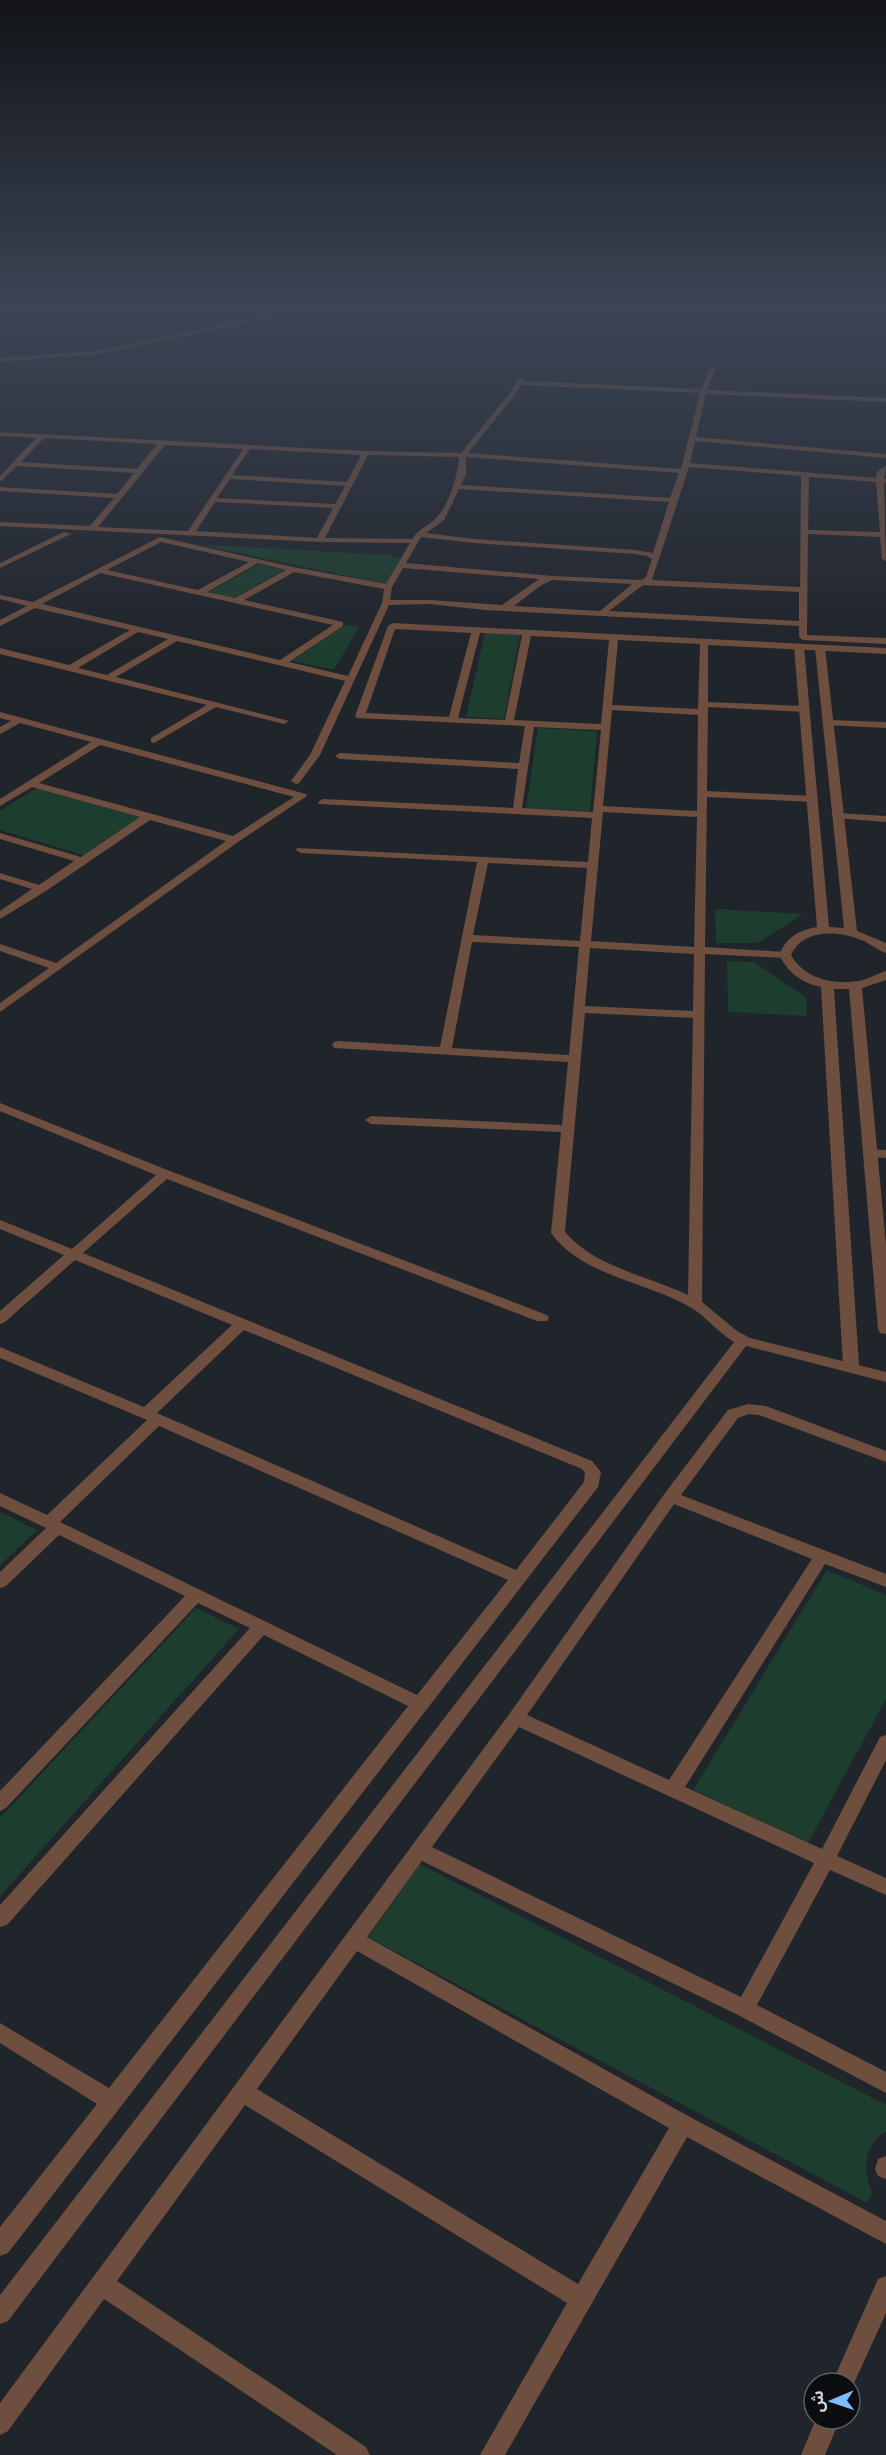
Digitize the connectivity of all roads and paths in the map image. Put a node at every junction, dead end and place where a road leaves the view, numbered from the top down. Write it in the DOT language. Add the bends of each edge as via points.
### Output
graph roads {
  1 [pos="487,424"];
  2 [pos="697,424"];
  3 [pos="0,434"];
  4 [pos="42,436"];
  5 [pos="693,440"];
  6 [pos="163,442"];
  7 [pos="248,446"];
  8 [pos="366,453"];
  9 [pos="463,455"];
  10 [pos="886,456"];
  11 [pos="15,465"];
  12 [pos="685,468"];
  13 [pos="886,468"];
  14 [pos="138,471"];
  15 [pos="805,475"];
  16 [pos="227,477"];
  17 [pos="0,480"];
  18 [pos="883,481"];
  19 [pos="350,484"];
  20 [pos="457,487"];
  21 [pos="0,489"];
  22 [pos="118,496"];
  23 [pos="211,500"];
  24 [pos="673,500"];
  25 [pos="338,506"];
  26 [pos="4,527"];
  27 [pos="93,528"];
  28 [pos="805,532"];
  29 [pos="68,534"];
  30 [pos="190,534"];
  31 [pos="885,535"];
  32 [pos="417,537"];
  33 [pos="160,539"];
  34 [pos="320,540"];
  35 [pos="410,550"];
  36 [pos="655,558"];
  37 [pos="886,560"];
  38 [pos="256,561"];
  39 [pos="401,565"];
  40 [pos="0,566"];
  41 [pos="293,569"];
  42 [pos="100,571"];
  43 [pos="553,578"];
  44 [pos="643,583"];
  45 [pos="388,587"];
  46 [pos="531,590"];
  47 [pos="803,590"];
  48 [pos="199,593"];
  49 [pos="0,597"];
  50 [pos="622,597"];
  51 [pos="237,602"];
  52 [pos="386,603"];
  53 [pos="35,605"];
  54 [pos="492,607"];
  55 [pos="519,609"];
  56 [pos="585,612"];
  57 [pos="603,612"];
  58 [pos="0,623"];
  59 [pos="803,624"];
  60 [pos="139,628"];
  61 [pos="476,630"];
  62 [pos="527,633"];
  63 [pos="614,637"];
  64 [pos="176,638"];
  65 [pos="886,641"];
  66 [pos="704,642"];
  67 [pos="801,642"];
  68 [pos="820,648"];
  69 [pos="0,651"];
  70 [pos="886,651"];
  71 [pos="281,663"];
  72 [pos="71,668"];
  73 [pos="109,677"];
  74 [pos="350,679"];
  75 [pos="215,704"];
  76 [pos="607,707"];
  77 [pos="702,708"];
  78 [pos="804,709"];
  79 [pos="0,715"];
  80 [pos="19,720"];
  81 [pos="453,720"];
  82 [pos="284,721"];
  83 [pos="509,722"];
  84 [pos="829,723"];
  85 [pos="530,724"];
  86 [pos="886,725"];
  87 [pos="605,727"];
  88 [pos="0,731"];
  89 [pos="154,740"];
  90 [pos="100,741"];
  91 [pos="340,756"];
  92 [pos="523,766"];
  93 [pos="296,781"];
  94 [pos="32,784"];
  95 [pos="702,794"];
  96 [pos="812,799"];
  97 [pos="323,802"];
  98 [pos="0,803"];
  99 [pos="517,812"];
  100 [pos="598,812"];
  101 [pos="702,814"];
  102 [pos="149,816"];
  103 [pos="839,816"];
  104 [pos="886,819"];
  105 [pos="0,836"];
  106 [pos="234,840"];
  107 [pos="301,850"];
  108 [pos="483,860"];
  109 [pos="84,861"];
  110 [pos="592,865"];
  111 [pos="0,876"];
  112 [pos="42,889"];
  113 [pos="0,916"];
  114 [pos="823,930"];
  115 [pos="851,933"];
  116 [pos="467,938"];
  117 [pos="585,944"];
  118 [pos="0,947"];
  119 [pos="886,949"];
  120 [pos="699,951"];
  121 [pos="785,955"];
  122 [pos="57,967"];
  123 [pos="886,975"];
  124 [pos="827,984"];
  125 [pos="855,986"];
  126 [pos="0,1008"];
  127 [pos="578,1009"];
  128 [pos="700,1015"];
  129 [pos="338,1045"];
  130 [pos="445,1051"];
  131 [pos="575,1059"];
  132 [pos="0,1107"];
  133 [pos="371,1120"];
  134 [pos="569,1129"];
  135 [pos="869,1153"];
  136 [pos="886,1154"];
  137 [pos="165,1174"];
  138 [pos="0,1224"];
  139 [pos="74,1255"];
  140 [pos="695,1304"];
  141 [pos="542,1318"];
  142 [pos="0,1319"];
  143 [pos="243,1323"];
  144 [pos="886,1329"];
  145 [pos="742,1341"];
  146 [pos="0,1352"];
  147 [pos="851,1365"];
  148 [pos="886,1377"];
  149 [pos="152,1416"];
  150 [pos="886,1457"];
  151 [pos="671,1497"];
  152 [pos="0,1499"];
  153 [pos="53,1525"];
  154 [pos="822,1556"];
  155 [pos="517,1577"];
  156 [pos="886,1581"];
  157 [pos="0,1582"];
  158 [pos="197,1594"];
  159 [pos="262,1626"];
  160 [pos="420,1704"];
  161 [pos="516,1718"];
  162 [pos="886,1742"];
  163 [pos="672,1791"];
  164 [pos="0,1803"];
  165 [pos="419,1850"];
  166 [pos="826,1859"];
  167 [pos="886,1887"];
  168 [pos="0,1918"];
  169 [pos="353,1939"];
  170 [pos="745,2009"];
  171 [pos="0,2032"];
  172 [pos="886,2083"];
  173 [pos="243,2092"];
  174 [pos="113,2102"];
  175 [pos="683,2124"];
  176 [pos="886,2233"];
  177 [pos="0,2244"];
  178 [pos="103,2285"];
  179 [pos="886,2287"];
  180 [pos="582,2299"];
  181 [pos="0,2313"];
  182 [pos="849,2371"];
  183 [pos="0,2423"];
  184 [pos="823,2431"];
  185 [pos="358,2455"];
  186 [pos="492,2455"];
  187 [pos="813,2455"];
  1 -- 9 [label="street"];
  2 -- 5 [label="street"];
  3 -- 4 [label="street"];
  4 -- 6 [label="street"];
  4 -- 11 [label="street"];
  5 -- 10 [label="street"];
  5 -- 12 [label="street"];
  6 -- 7 [label="street"];
  6 -- 14 [label="street"];
  7 -- 8 [label="street"];
  7 -- 16 [label="street"];
  8 -- 9 [label="street"];
  8 -- 19 [label="street"];
  9 -- 12 [label="street"];
  9 -- 20 [label="street"];
  11 -- 14 [label="street"];
  11 -- 17 [label="street"];
  12 -- 15 [label="street"];
  12 -- 24 [label="street"];
  13 -- 18 [label="street" via="880,474"];
  14 -- 22 [label="street"];
  15 -- 18 [label="street"];
  15 -- 28 [label="street"];
  16 -- 19 [label="street"];
  16 -- 23 [label="street"];
  18 -- 31 [label="street"];
  19 -- 25 [label="street"];
  20 -- 24 [label="street"];
  20 -- 32 [label="street" via="441,518"];
  21 -- 22 [label="street"];
  22 -- 27 [label="street"];
  23 -- 25 [label="street"];
  23 -- 30 [label="street"];
  24 -- 36 [label="street"];
  25 -- 34 [label="street"];
  26 -- 27 [label="street"];
  26 -- 29 [label="street"];
  27 -- 30 [label="street"];
  28 -- 31 [label="street"];
  28 -- 47 [label="street"];
  29 -- 33 [label="street"];
  29 -- 40 [label="street"];
  30 -- 34 [label="street"];
  31 -- 37 [label="street"];
  32 -- 34 [label="street"];
  32 -- 35 [label="street"];
  32 -- 36 [label="street" via="645,553"];
  33 -- 35 [label="street"];
  33 -- 38 [label="street"];
  33 -- 42 [label="street"];
  35 -- 39 [label="street"];
  36 -- 44 [label="street" via="650,578"];
  38 -- 41 [label="street"];
  38 -- 48 [label="street"];
  39 -- 43 [label="street"];
  39 -- 45 [label="street"];
  41 -- 45 [label="street"];
  41 -- 51 [label="street"];
  42 -- 48 [label="street"];
  42 -- 53 [label="street"];
  43 -- 44 [label="street"];
  43 -- 46 [label="street" via="537,583"];
  44 -- 47 [label="street"];
  44 -- 50 [label="street"];
  45 -- 52 [label="street"];
  46 -- 54 [label="street" via="515,604"];
  46 -- 55 [label="street" via="533,600"];
  47 -- 59 [label="street"];
  48 -- 51 [label="street"];
  49 -- 53 [label="street"];
  50 -- 56 [label="street"];
  50 -- 57 [label="street"];
  51 -- 71 [label="street" via="340,624"];
  52 -- 54 [label="street" via="415,601"];
  52 -- 74 [label="street"];
  53 -- 58 [label="street"];
  53 -- 60 [label="street"];
  54 -- 55 [label="street"];
  55 -- 56 [label="street"];
  56 -- 57 [label="street"];
  57 -- 59 [label="street"];
  59 -- 67 [label="street"];
  60 -- 64 [label="street"];
  60 -- 72 [label="street"];
  61 -- 62 [label="street"];
  61 -- 81 [label="street"];
  61 -- 81 [label="street" via="392,626 360,716"];
  62 -- 63 [label="street"];
  62 -- 83 [label="street"];
  63 -- 66 [label="street"];
  63 -- 76 [label="street"];
  64 -- 71 [label="street"];
  64 -- 73 [label="street"];
  65 -- 67 [label="street"];
  66 -- 67 [label="street"];
  66 -- 77 [label="street"];
  67 -- 68 [label="street"];
  67 -- 78 [label="street"];
  68 -- 70 [label="street"];
  68 -- 84 [label="street"];
  69 -- 72 [label="street"];
  71 -- 74 [label="street"];
  72 -- 73 [label="street"];
  73 -- 75 [label="street"];
  74 -- 93 [label="street" via="315,755"];
  75 -- 82 [label="street"];
  75 -- 89 [label="street"];
  76 -- 77 [label="street"];
  76 -- 87 [label="street"];
  77 -- 78 [label="street"];
  77 -- 95 [label="street"];
  78 -- 96 [label="street"];
  79 -- 80 [label="street"];
  80 -- 88 [label="street"];
  80 -- 90 [label="street"];
  81 -- 83 [label="street"];
  83 -- 85 [label="street"];
  84 -- 86 [label="street"];
  84 -- 103 [label="street"];
  85 -- 87 [label="street"];
  85 -- 92 [label="street"];
  87 -- 100 [label="street"];
  90 -- 94 [label="street"];
  90 -- 106 [label="street" via="302,796"];
  91 -- 92 [label="street"];
  92 -- 99 [label="street"];
  94 -- 98 [label="street"];
  94 -- 102 [label="street"];
  95 -- 96 [label="street"];
  95 -- 101 [label="street"];
  96 -- 114 [label="street"];
  97 -- 99 [label="street"];
  99 -- 100 [label="street"];
  100 -- 101 [label="street"];
  100 -- 110 [label="street"];
  101 -- 120 [label="street"];
  102 -- 106 [label="street"];
  102 -- 109 [label="street"];
  103 -- 104 [label="street"];
  103 -- 115 [label="street"];
  105 -- 109 [label="street"];
  106 -- 122 [label="street"];
  107 -- 108 [label="street"];
  108 -- 110 [label="street"];
  108 -- 116 [label="street"];
  109 -- 112 [label="street"];
  110 -- 117 [label="street"];
  111 -- 112 [label="street"];
  112 -- 113 [label="street"];
  114 -- 115 [label="street"];
  114 -- 121 [label="street" via="791,942"];
  115 -- 119 [label="street" via="870,938"];
  116 -- 117 [label="street"];
  116 -- 130 [label="street"];
  117 -- 120 [label="street"];
  117 -- 127 [label="street"];
  118 -- 122 [label="street"];
  120 -- 121 [label="street"];
  120 -- 128 [label="street"];
  121 -- 124 [label="street" via="787,962 802,975"];
  122 -- 126 [label="street"];
  123 -- 125 [label="street"];
  124 -- 125 [label="street"];
  124 -- 147 [label="street"];
  125 -- 135 [label="street"];
  127 -- 128 [label="street"];
  127 -- 131 [label="street"];
  128 -- 140 [label="street"];
  129 -- 130 [label="street"];
  130 -- 131 [label="street"];
  131 -- 134 [label="street"];
  132 -- 137 [label="street"];
  133 -- 134 [label="street"];
  134 -- 140 [label="street" via="558,1233 564,1243"];
  135 -- 136 [label="street"];
  135 -- 144 [label="street"];
  137 -- 139 [label="street"];
  137 -- 141 [label="street"];
  138 -- 139 [label="street"];
  139 -- 142 [label="street"];
  139 -- 143 [label="street"];
  140 -- 145 [label="street"];
  143 -- 149 [label="street"];
  143 -- 155 [label="street" via="587,1465 593,1472 592,1483"];
  145 -- 147 [label="street"];
  145 -- 181 [label="street"];
  146 -- 149 [label="street"];
  147 -- 148 [label="street"];
  149 -- 153 [label="street"];
  149 -- 155 [label="street"];
  150 -- 151 [label="street" via="761,1410 743,1410 730,1418"];
  151 -- 154 [label="street"];
  151 -- 161 [label="street"];
  152 -- 153 [label="street"];
  153 -- 157 [label="street"];
  153 -- 158 [label="street"];
  154 -- 156 [label="street"];
  154 -- 163 [label="street"];
  155 -- 160 [label="street"];
  158 -- 159 [label="street"];
  158 -- 164 [label="street"];
  159 -- 160 [label="street"];
  159 -- 168 [label="street"];
  160 -- 174 [label="street"];
  161 -- 163 [label="street"];
  161 -- 165 [label="street"];
  162 -- 166 [label="street"];
  163 -- 166 [label="street"];
  165 -- 169 [label="street"];
  165 -- 170 [label="street"];
  166 -- 167 [label="street"];
  166 -- 170 [label="street"];
  169 -- 173 [label="street"];
  169 -- 175 [label="street"];
  170 -- 172 [label="street"];
  171 -- 174 [label="street"];
  173 -- 178 [label="street"];
  173 -- 180 [label="street"];
  174 -- 177 [label="street"];
  175 -- 176 [label="street"];
  175 -- 180 [label="street"];
  178 -- 183 [label="street"];
  178 -- 185 [label="street"];
  179 -- 182 [label="street"];
  180 -- 186 [label="street"];
  184 -- 187 [label="street"];
}
